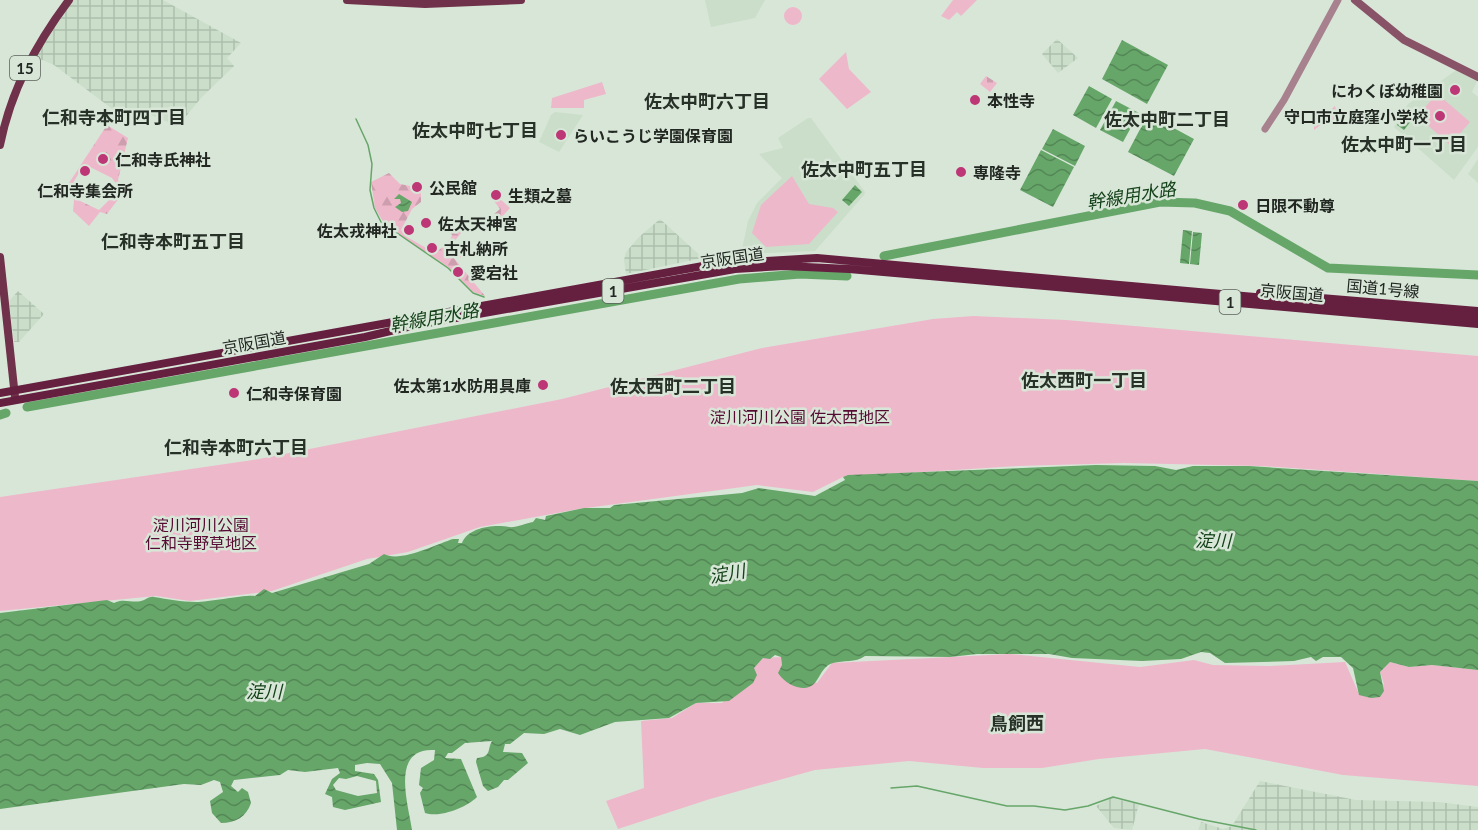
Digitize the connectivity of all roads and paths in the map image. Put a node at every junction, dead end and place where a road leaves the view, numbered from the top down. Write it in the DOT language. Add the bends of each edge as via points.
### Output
graph roads {
  1 [pos="69,0"];
  2 [pos="347,0"];
  3 [pos="520,0"];
  4 [pos="1338,0"];
  5 [pos="1355,0"];
  6 [pos="1478,76"];
  7 [pos="1265,129"];
  8 [pos="0,145"];
  9 [pos="0,257"];
  10 [pos="983,277"];
  11 [pos="1206,293"];
  12 [pos="1478,311"];
  13 [pos="1478,317"];
  14 [pos="1478,324"];
  15 [pos="14,390"];
  16 [pos="0,393"];
  17 [pos="16,401"];
  18 [pos="0,403"];
  1 -- 8 [label="main road, 15" via="29,58"];
  2 -- 3 [label="main road" via="425,4"];
  4 -- 7 [label="street"];
  5 -- 6 [label="main road" via="1404,40"];
  9 -- 15 [label="main road"];
  10 -- 11 [label="highway, 京阪国道 / 1"];
  10 -- 14 [label="highway, 京阪国道 / 1"];
  10 -- 15 [label="highway, 京阪国道 / 1" via="817,258 714,264"];
  10 -- 17 [label="highway, 京阪国道 / 1" via="808,266 735,269"];
  11 -- 12 [label="highway, 国道1号線 / 1" via="1274,293"];
  11 -- 13 [label="highway, 京阪国道 / 1"];
  15 -- 16 [label="highway, 京阪国道 / 1"];
  15 -- 17 [label="main road"];
  17 -- 18 [label="highway, 京阪国道 / 1"];
}
